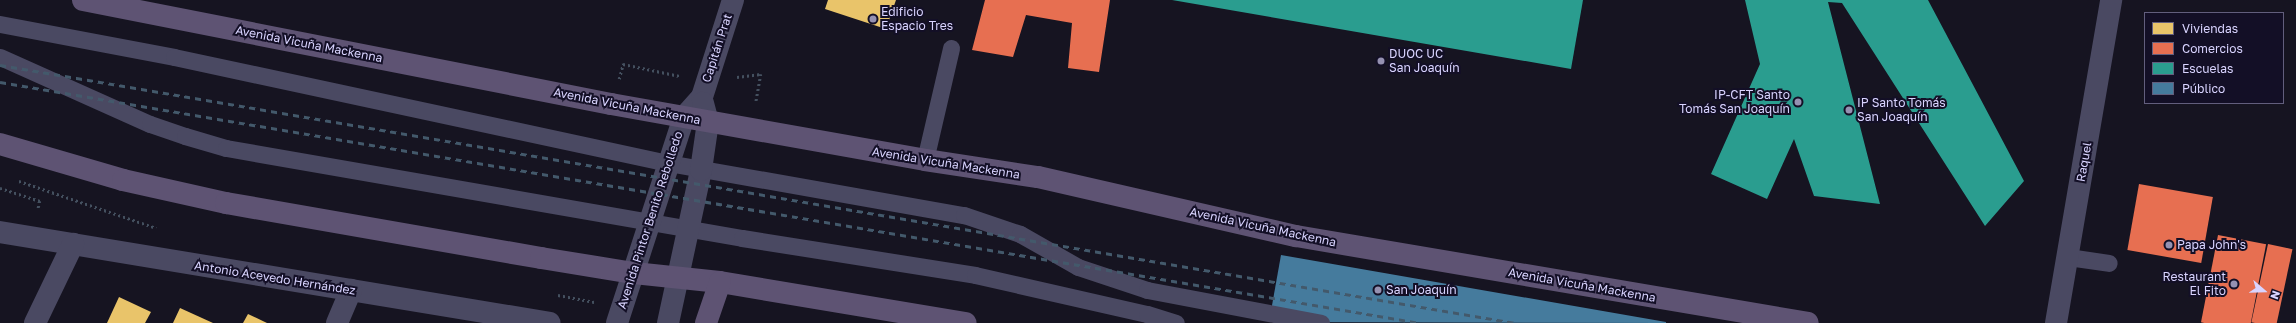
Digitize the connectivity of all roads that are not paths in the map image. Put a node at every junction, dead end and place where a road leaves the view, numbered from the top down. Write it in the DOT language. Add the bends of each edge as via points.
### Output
graph roads {
  1 [pos="83,0"];
  2 [pos="733,0"];
  3 [pos="2111,0"];
  4 [pos="0,24"];
  5 [pos="951,48"];
  6 [pos="0,57"];
  7 [pos="702,97"];
  8 [pos="684,117"];
  9 [pos="708,122"];
  10 [pos="0,144"];
  11 [pos="925,160"];
  12 [pos="668,163"];
  13 [pos="701,170"];
  14 [pos="650,220"];
  15 [pos="689,228"];
  16 [pos="0,232"];
  17 [pos="73,244"];
  18 [pos="2068,256"];
  19 [pos="2109,263"];
  20 [pos="634,272"];
  21 [pos="678,277"];
  22 [pos="720,282"];
  23 [pos="351,290"];
  24 [pos="619,315"];
  25 [pos="35,323"];
  26 [pos="337,323"];
  27 [pos="550,323"];
  28 [pos="668,323"];
  29 [pos="706,323"];
  30 [pos="966,323"];
  31 [pos="1176,323"];
  32 [pos="1322,323"];
  33 [pos="1808,323"];
  34 [pos="2056,323"];
  1 -- 8 [label="main road, Avenida Vicuña Mackenna"];
  2 -- 7 [label="street, Capitán Prat"];
  3 -- 18 [label="street, Raquel"];
  4 -- 12 [label="lane" via="181,59"];
  5 -- 11 [label="lane"];
  6 -- 14 [label="lane" via="150,124 226,148"];
  7 -- 8 [label="street, Capitán Prat"];
  7 -- 9 [label="street, Capitán Prat"];
  8 -- 9 [label="main road, Avenida Vicuña Mackenna"];
  8 -- 12 [label="street, Avenida Pintor Benito Rebolledo"];
  9 -- 11 [label="main road, Avenida Vicuña Mackenna"];
  9 -- 13 [label="street"];
  10 -- 20 [label="main road" via="123,180 226,203"];
  11 -- 33 [label="main road, Avenida Vicuña Mackenna" via="1038,177 1296,236"];
  12 -- 13 [label="lane"];
  12 -- 14 [label="street, Avenida Pintor Benito Rebolledo"];
  13 -- 15 [label="street"];
  13 -- 32 [label="lane" via="964,215 1020,234 1078,267 1147,290"];
  14 -- 15 [label="lane"];
  14 -- 20 [label="street, Avenida Pintor Benito Rebolledo"];
  15 -- 21 [label="street"];
  15 -- 31 [label="lane" via="975,275 1147,314"];
  16 -- 17 [label="street, Antonio Acevedo Hernández"];
  17 -- 23 [label="street, Antonio Acevedo Hernández"];
  17 -- 25 [label="street"];
  18 -- 19 [label="lane"];
  18 -- 34 [label="street, Raquel"];
  20 -- 21 [label="main road"];
  20 -- 24 [label="street, Avenida Pintor Benito Rebolledo"];
  21 -- 22 [label="main road"];
  21 -- 28 [label="street"];
  22 -- 29 [label="main road"];
  22 -- 30 [label="main road"];
  23 -- 26 [label="street"];
  23 -- 27 [label="street, Antonio Acevedo Hernández"];
}
